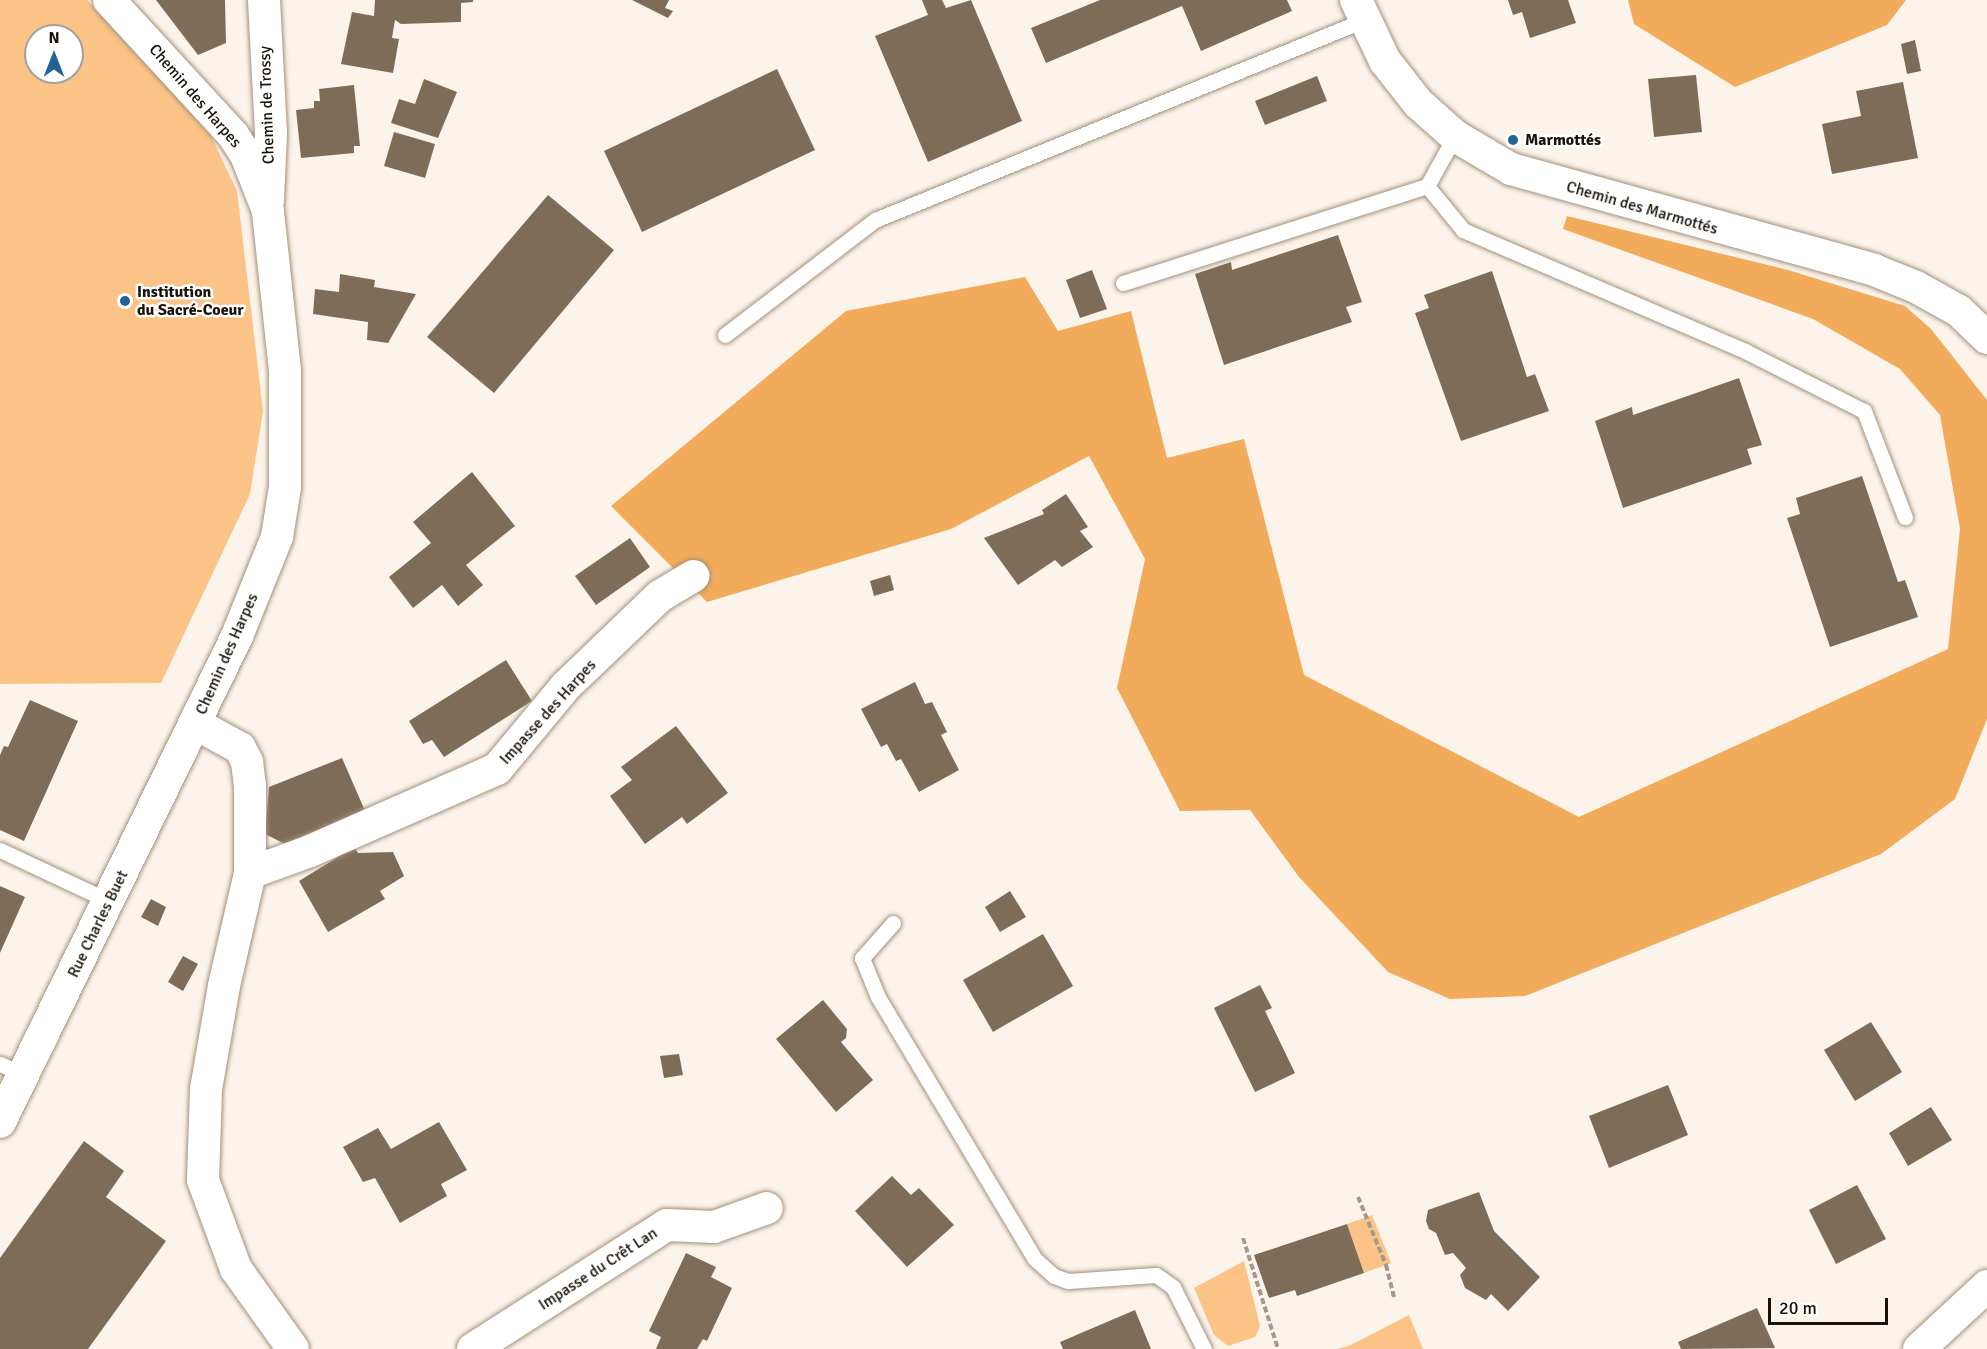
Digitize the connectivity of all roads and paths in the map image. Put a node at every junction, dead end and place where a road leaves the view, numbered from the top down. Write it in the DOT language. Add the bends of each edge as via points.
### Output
graph roads {
  1 [pos="109,0"];
  2 [pos="264,0"];
  3 [pos="1360,10"];
  4 [pos="1455,136"];
  5 [pos="1427,186"];
  6 [pos="268,211"];
  7 [pos="1123,282"];
  8 [pos="725,336"];
  9 [pos="1987,338"];
  10 [pos="1905,516"];
  11 [pos="693,576"];
  12 [pos="196,724"];
  13 [pos="0,850"];
  14 [pos="250,873"];
  15 [pos="109,901"];
  16 [pos="893,924"];
  17 [pos="13,1069"];
  18 [pos="0,1122"];
  19 [pos="1358,1197"];
  20 [pos="767,1208"];
  21 [pos="1243,1238"];
  22 [pos="1987,1286"];
  23 [pos="1394,1297"];
  24 [pos="293,1349"];
  25 [pos="472,1349"];
  26 [pos="1204,1349"];
  27 [pos="1278,1349"];
  28 [pos="1919,1349"];
  1 -- 6 [label="street, Chemin des Harpes" via="233,135 246,155"];
  2 -- 6 [label="street, Chemin de Trossy" via="271,134"];
  3 -- 4 [label="street, Chemin des Marmottés" via="1385,61 1411,95"];
  3 -- 8 [label="lane" via="875,220"];
  4 -- 5 [label="lane"];
  4 -- 9 [label="street, Chemin des Marmottés" via="1511,169 1874,270 1959,311"];
  5 -- 7 [label="lane"];
  5 -- 10 [label="lane" via="1463,230 1745,351 1864,411"];
  6 -- 12 [label="street, Chemin des Harpes" via="285,371 287,459 282,511 268,563"];
  11 -- 14 [label="street, Impasse des Harpes" via="660,596 565,687 497,769 310,851"];
  12 -- 14 [label="street, Chemin des Harpes" via="235,743 247,762"];
  12 -- 15 [label="street, Rue Charles Buet"];
  13 -- 15 [label="lane"];
  14 -- 24 [label="street, Chemin des Harpes" via="206,1089 203,1180 236,1269"];
  15 -- 17 [label="street, Rue Charles Buet"];
  16 -- 26 [label="lane" via="862,958 878,997 1035,1259 1054,1276 1068,1281 1156,1275 1173,1287"];
  17 -- 18 [label="street, Rue Charles Buet"];
  19 -- 23 [label="path" via="1386,1265"];
  20 -- 25 [label="street, Impasse du Crêt Lan" via="714,1227 667,1225"];
  21 -- 27 [label="path"];
  22 -- 28 [label="street"];
}
